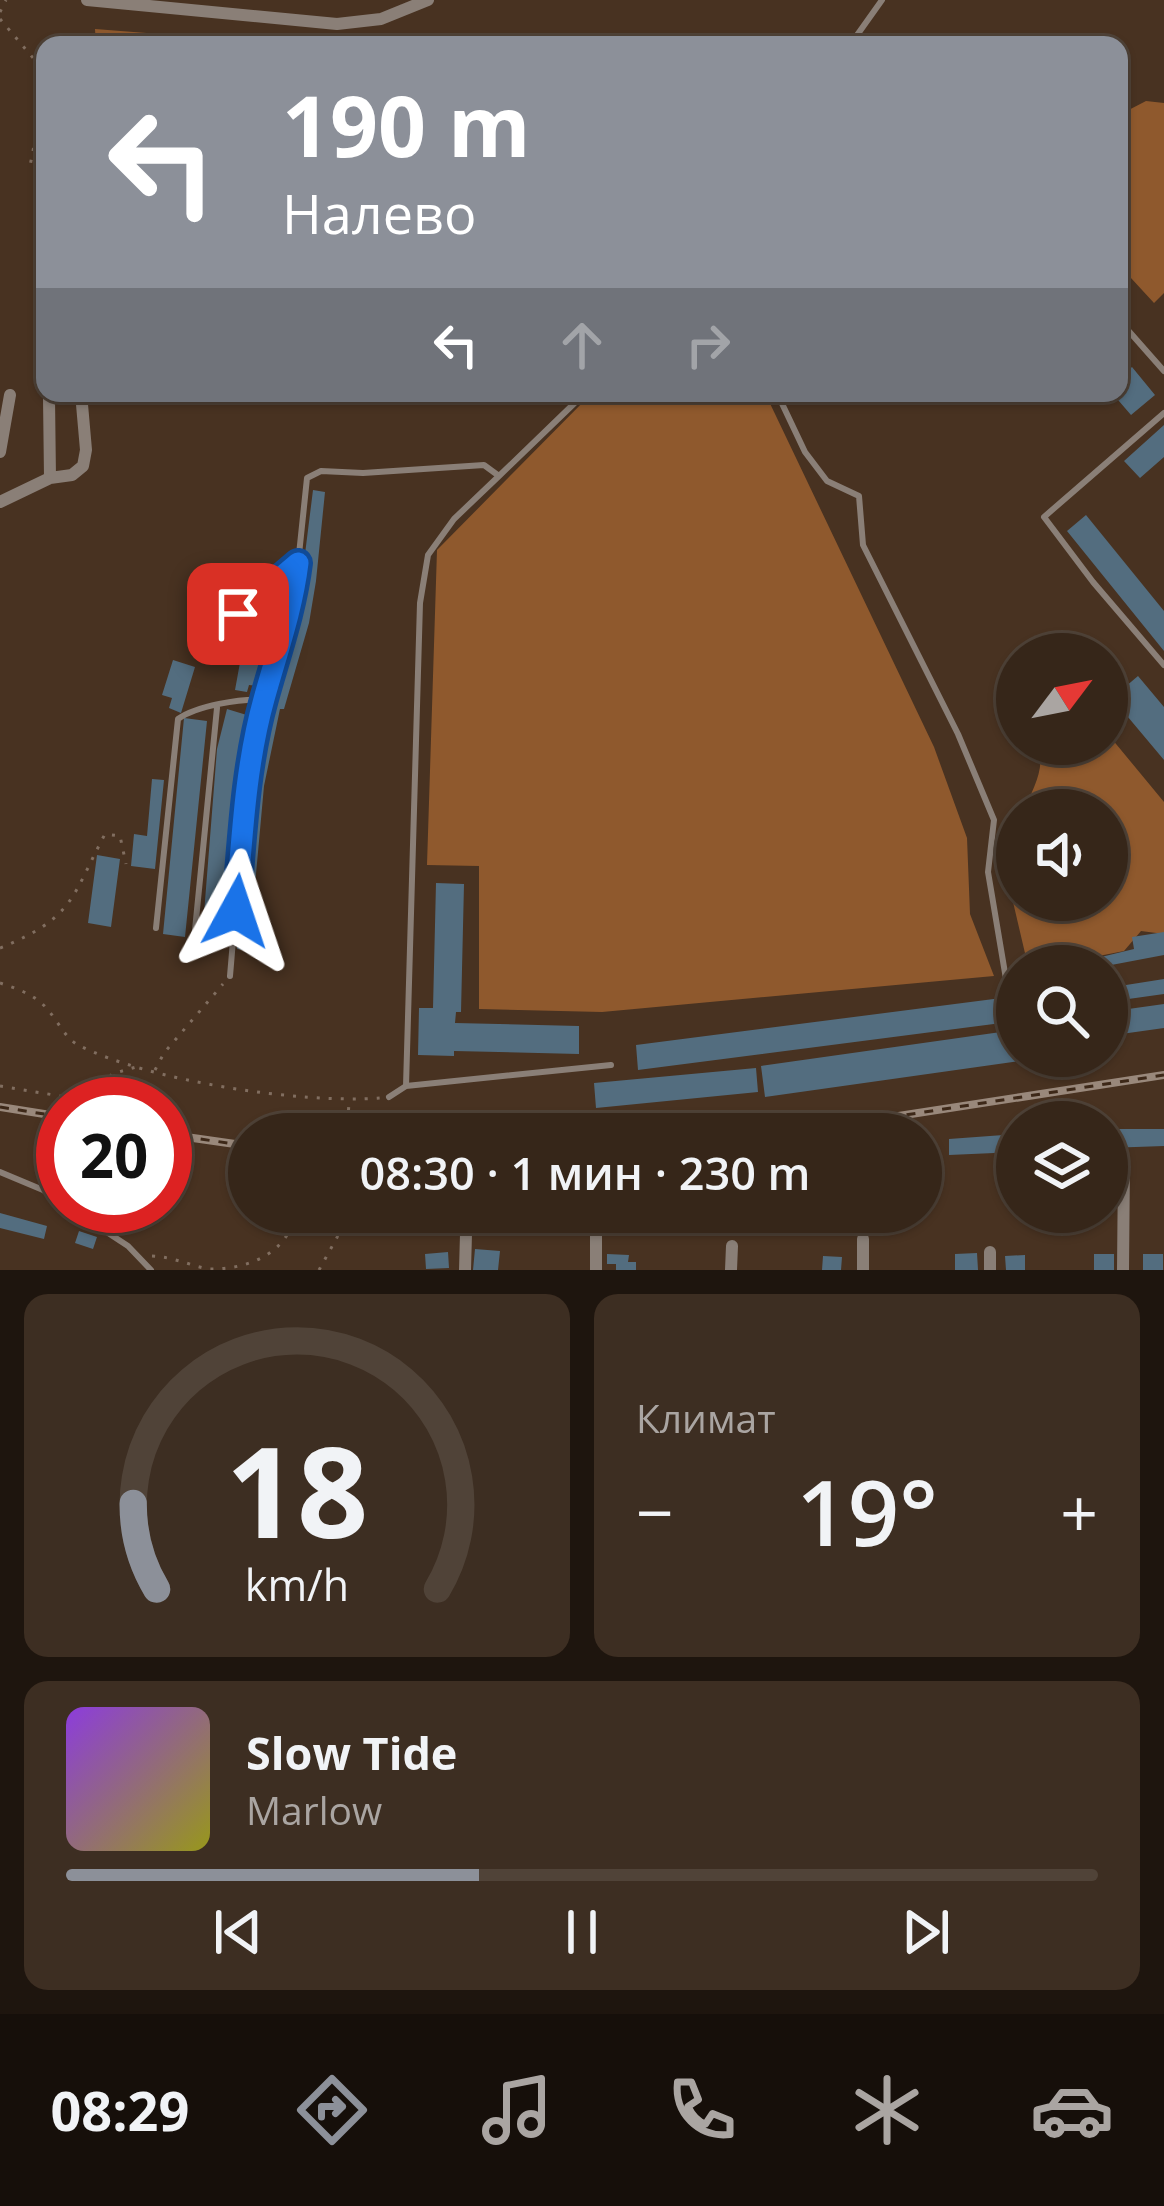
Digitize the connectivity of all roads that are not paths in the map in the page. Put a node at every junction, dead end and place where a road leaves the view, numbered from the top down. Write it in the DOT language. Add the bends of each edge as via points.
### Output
graph roads {
  1 [pos="87,0"];
  2 [pos="428,0"];
  3 [pos="882,0"];
  4 [pos="211,7"];
  5 [pos="856,36"];
  6 [pos="1128,330"];
  7 [pos="1164,371"];
  8 [pos="10,395"];
  9 [pos="50,402"];
  10 [pos="83,402"];
  11 [pos="576,402"];
  12 [pos="781,402"];
  13 [pos="1164,413"];
  14 [pos="0,452"];
  15 [pos="499,476"];
  16 [pos="50,478"];
  17 [pos="0,502"];
  18 [pos="298,563"];
  19 [pos="204,637"];
  20 [pos="1164,664"];
  21 [pos="264,700"];
  22 [pos="217,708"];
  23 [pos="155,928"];
  24 [pos="194,940"];
  25 [pos="1000,945"];
  26 [pos="230,976"];
  27 [pos="611,1065"];
  28 [pos="406,1086"];
  29 [pos="389,1097"];
  30 [pos="0,1172"];
  31 [pos="36,1190"];
  32 [pos="108,1233"];
  33 [pos="596,1233"];
  34 [pos="1123,1233"];
  35 [pos="466,1234"];
  36 [pos="863,1239"];
  37 [pos="732,1246"];
  38 [pos="990,1252"];
  39 [pos="151,1270"];
  40 [pos="465,1270"];
  41 [pos="596,1270"];
  42 [pos="731,1270"];
  43 [pos="863,1270"];
  44 [pos="990,1270"];
  45 [pos="1123,1270"];
  1 -- 4 [label="street"];
  2 -- 4 [label="street" via="359,24"];
  3 -- 5 [label="lane"];
  6 -- 7 [label="lane"];
  8 -- 14 [label="street"];
  9 -- 16 [label="street"];
  10 -- 16 [label="street" via="83,466"];
  11 -- 15 [label="lane"];
  12 -- 25 [label="lane" via="827,481 859,496 862,545 994,820 988,872"];
  13 -- 20 [label="lane" via="1044,517"];
  15 -- 18 [label="lane" via="484,465 321,471 308,478"];
  15 -- 28 [label="lane" via="428,555 420,603"];
  16 -- 17 [label="street"];
  18 -- 19 [label="lane" via="238,614 229,640"];
  18 -- 21 [label="lane"];
  21 -- 22 [label="lane"];
  21 -- 26 [label="lane" via="245,802"];
  22 -- 23 [label="lane" via="178,719"];
  22 -- 24 [label="lane"];
  27 -- 28 [label="lane"];
  28 -- 29 [label="lane"];
  30 -- 31 [label="lane"];
  32 -- 39 [label="lane"];
  33 -- 41 [label="street"];
  34 -- 45 [label="street"];
  35 -- 40 [label="street"];
  36 -- 43 [label="street"];
  37 -- 42 [label="street"];
  38 -- 44 [label="street"];
}
